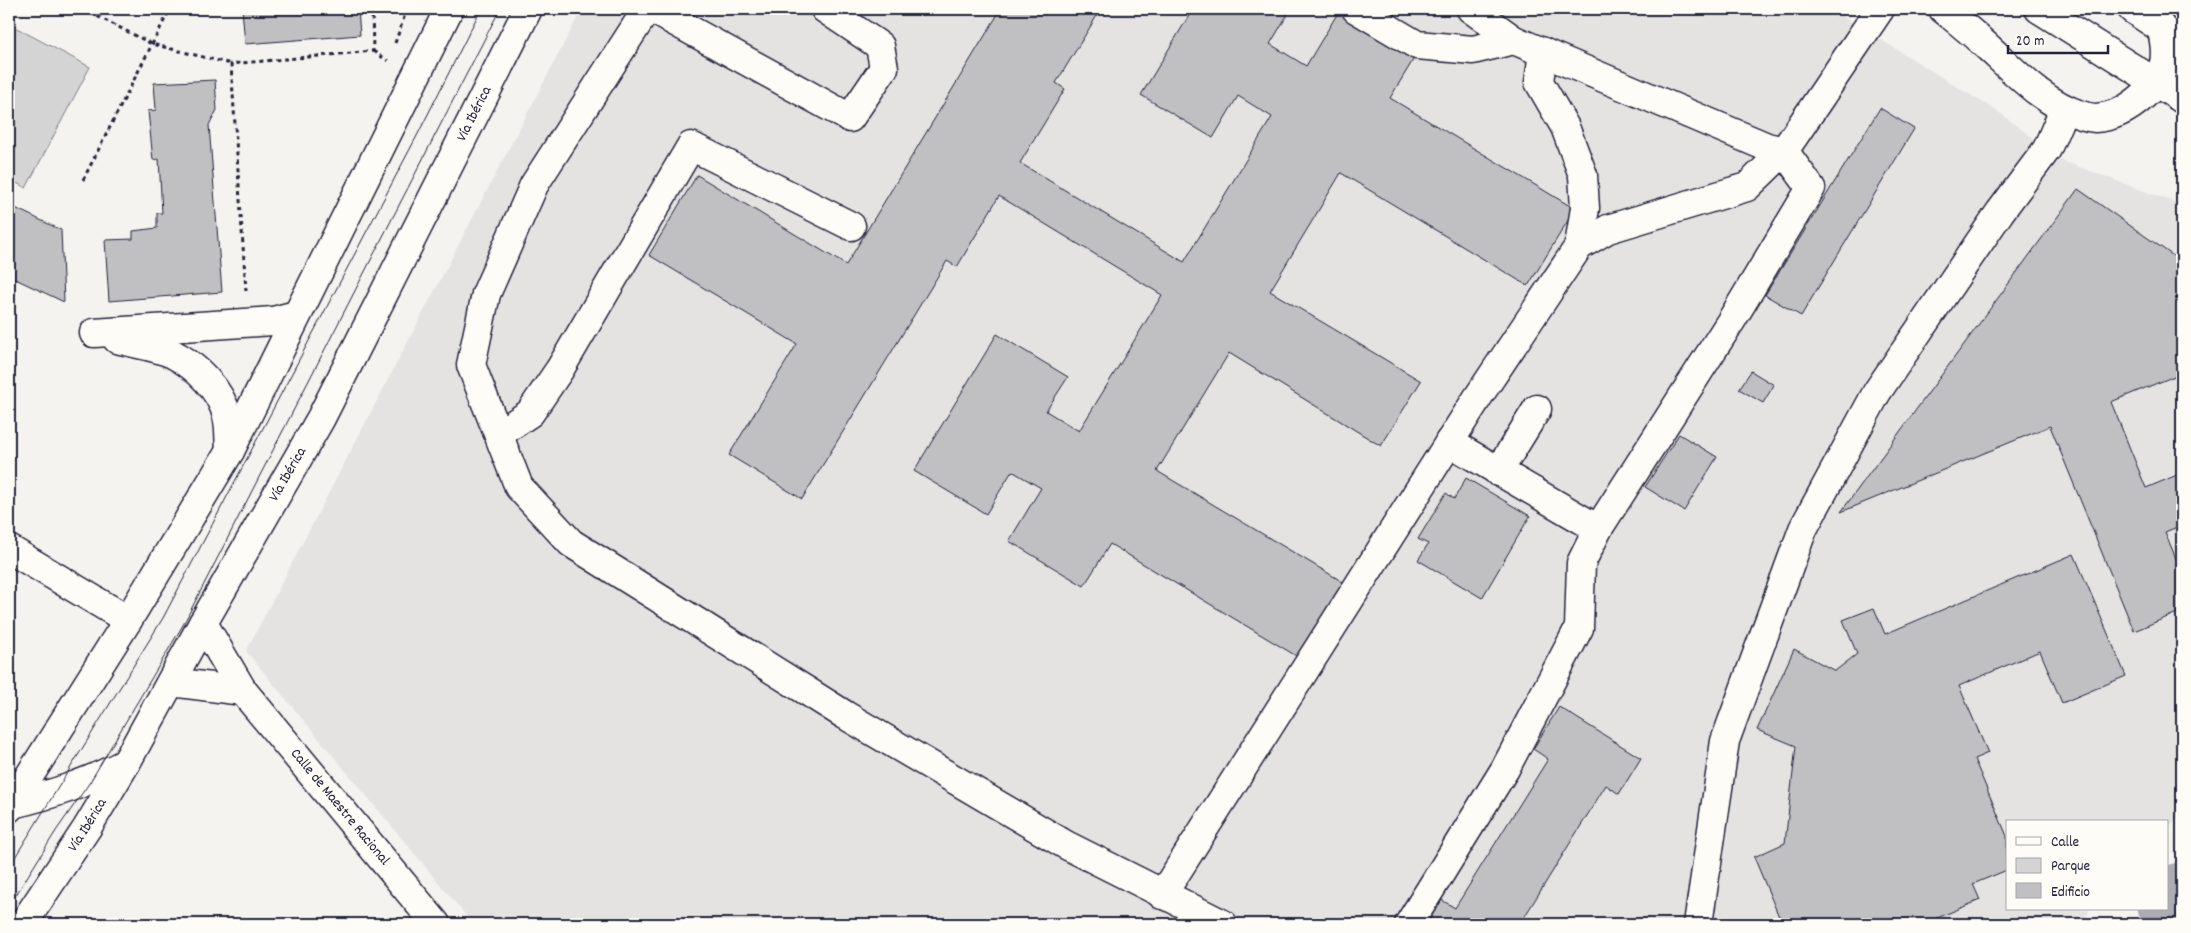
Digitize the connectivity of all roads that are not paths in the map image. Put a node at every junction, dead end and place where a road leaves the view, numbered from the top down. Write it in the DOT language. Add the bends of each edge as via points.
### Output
graph roads {
  1 [pos="448,9"];
  2 [pos="528,9"];
  3 [pos="647,9"];
  4 [pos="652,9"];
  5 [pos="825,9"];
  6 [pos="1356,9"];
  7 [pos="1471,9"];
  8 [pos="1880,9"];
  9 [pos="1943,9"];
  10 [pos="2039,9"];
  11 [pos="2132,9"];
  12 [pos="2171,34"];
  13 [pos="1514,40"];
  14 [pos="1543,52"];
  15 [pos="2156,82"];
  16 [pos="2182,99"];
  17 [pos="2064,110"];
  18 [pos="1784,151"];
  19 [pos="851,226"];
  20 [pos="1579,246"];
  21 [pos="296,315"];
  22 [pos="1537,409"];
  23 [pos="498,434"];
  24 [pos="1449,442"];
  25 [pos="230,451"];
  26 [pos="1498,472"];
  27 [pos="1598,530"];
  28 [pos="9,549"];
  29 [pos="128,620"];
  30 [pos="203,623"];
  31 [pos="170,682"];
  32 [pos="243,691"];
  33 [pos="126,763"];
  34 [pos="10,805"];
  35 [pos="1162,895"];
  36 [pos="23,924"];
  37 [pos="436,924"];
  38 [pos="1223,924"];
  39 [pos="1409,924"];
  40 [pos="1698,924"];
  1 -- 21 [label="main road"];
  2 -- 30 [label="main road, Vía Ibérica" via="321,418"];
  3 -- 23 [label="main road" via="534,185 486,294 472,365"];
  4 -- 5 [label="main road" via="850,118 884,68 880,46"];
  6 -- 13 [label="main road" via="1417,45 1473,50"];
  7 -- 13 [label="main road"];
  8 -- 18 [label="main road"];
  9 -- 17 [label="main road" via="2027,84"];
  10 -- 15 [label="main road"];
  11 -- 12 [label="main road"];
  12 -- 15 [label="main road" via="2165,44 2166,57"];
  13 -- 14 [label="main road"];
  14 -- 18 [label="main road" via="1767,147"];
  14 -- 20 [label="main road" via="1540,82 1565,127 1583,175 1585,208"];
  15 -- 16 [label="main road"];
  15 -- 17 [label="main road" via="2135,103 2115,114 2094,118"];
  17 -- 40 [label="main road" via="2048,149 2000,212 1877,392 1803,530 1725,740"];
  18 -- 20 [label="main road" via="1747,187 1608,229"];
  18 -- 27 [label="main road" via="1811,188"];
  19 -- 23 [label="main road" via="691,146 560,369 530,413"];
  20 -- 24 [label="main road"];
  21 -- 25 [label="main road"];
  21 -- 25 [label="main road" via="273,321 94,333 173,354 194,368 220,397 228,416"];
  22 -- 26 [label="main road"];
  23 -- 35 [label="main road" via="519,487 571,543 845,715 1066,845"];
  24 -- 26 [label="main road"];
  24 -- 35 [label="main road"];
  25 -- 29 [label="main road"];
  26 -- 27 [label="main road"];
  27 -- 39 [label="main road" via="1582,563 1579,628 1505,769"];
  28 -- 29 [label="main road"];
  29 -- 34 [label="main road"];
  30 -- 31 [label="main road, Vía Ibérica"];
  30 -- 32 [label="main road, Calle de Maestre Racional"];
  31 -- 32 [label="main road"];
  31 -- 33 [label="main road, Vía Ibérica"];
  32 -- 37 [label="main road, Calle de Maestre Racional"];
  33 -- 34 [label="main road" via="90,782"];
  33 -- 36 [label="main road, Vía Ibérica"];
  35 -- 38 [label="main road"];
}
